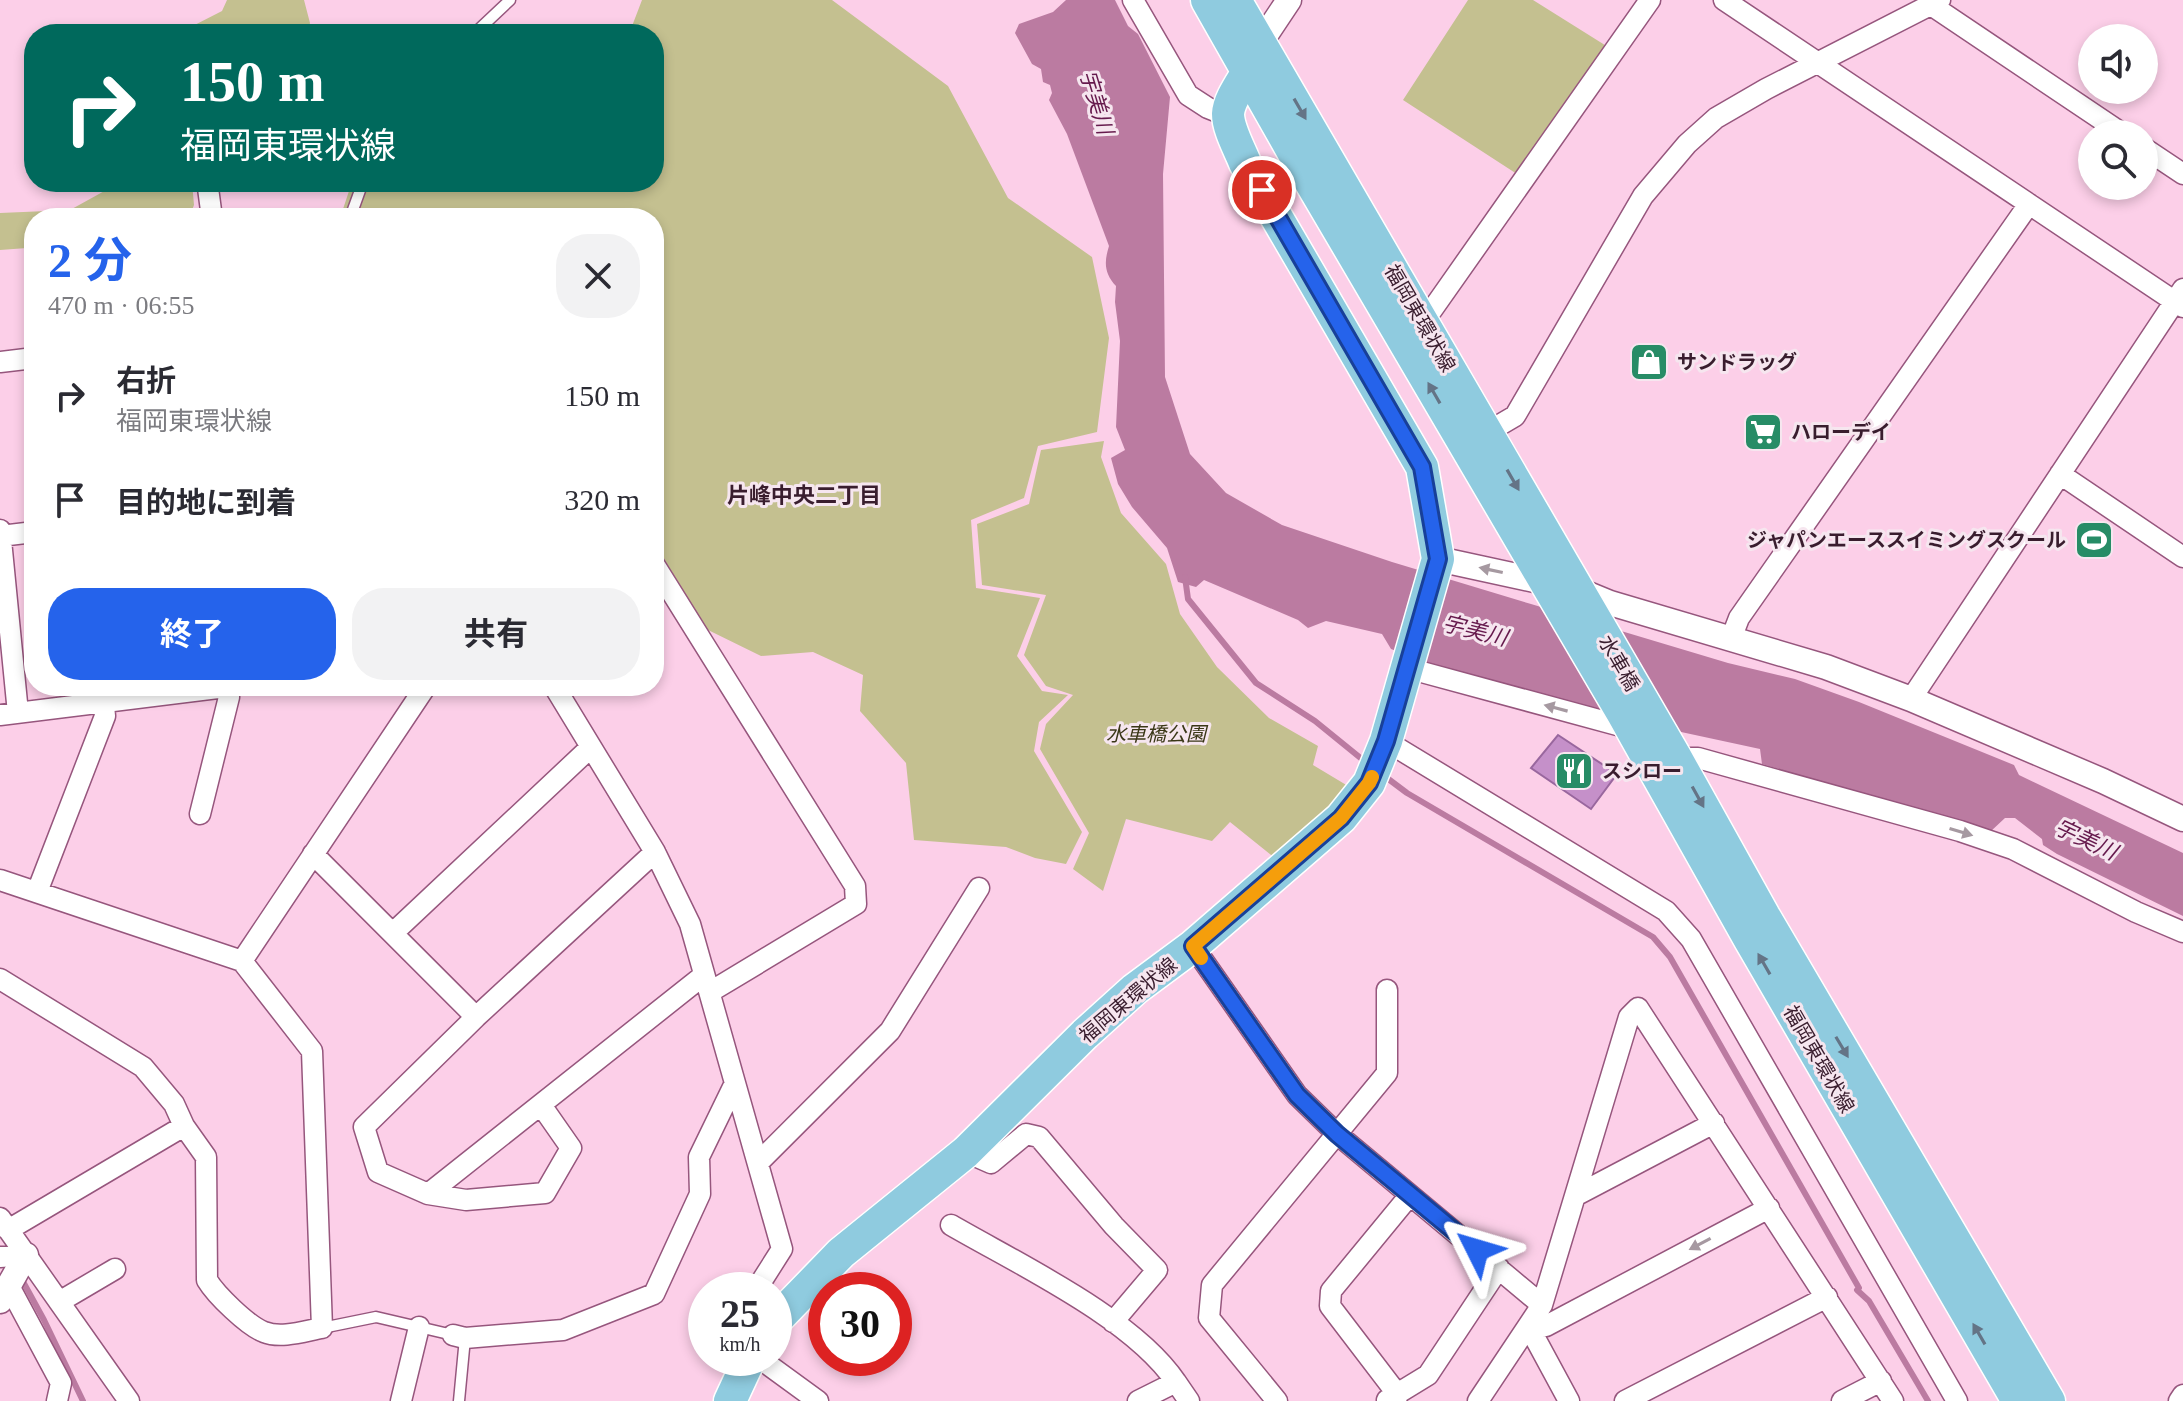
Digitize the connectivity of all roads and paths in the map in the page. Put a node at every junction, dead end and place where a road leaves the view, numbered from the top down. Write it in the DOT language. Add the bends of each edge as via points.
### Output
graph roads {
  1 [pos="510,0"];
  2 [pos="1133,0"];
  3 [pos="1207,0"];
  4 [pos="1235,0"];
  5 [pos="1289,0"];
  6 [pos="1650,0"];
  7 [pos="1936,2"];
  8 [pos="1736,4"];
  9 [pos="485,24"];
  10 [pos="1261,42"];
  11 [pos="1817,62"];
  12 [pos="1250,73"];
  13 [pos="1228,116"];
  14 [pos="2103,120"];
  15 [pos="2158,157"];
  16 [pos="2183,174"];
  17 [pos="2029,204"];
  18 [pos="2180,299"];
  19 [pos="1420,318"];
  20 [pos="24,359"];
  21 [pos="0,362"];
  22 [pos="1486,433"];
  23 [pos="2060,474"];
  24 [pos="24,533"];
  25 [pos="0,534"];
  26 [pos="2183,557"];
  27 [pos="1437,565"];
  28 [pos="664,580"];
  29 [pos="1562,589"];
  30 [pos="1731,639"];
  31 [pos="1408,663"];
  32 [pos="97,696"];
  33 [pos="102,696"];
  34 [pos="229,696"];
  35 [pos="419,696"];
  36 [pos="560,696"];
  37 [pos="1911,699"];
  38 [pos="9,714"];
  39 [pos="1638,724"];
  40 [pos="1384,745"];
  41 [pos="591,747"];
  42 [pos="1676,758"];
  43 [pos="200,814"];
  44 [pos="2183,819"];
  45 [pos="655,852"];
  46 [pos="313,854"];
  47 [pos="0,880"];
  48 [pos="979,888"];
  49 [pos="37,892"];
  50 [pos="394,932"];
  51 [pos="2183,932"];
  52 [pos="1193,946"];
  53 [pos="242,961"];
  54 [pos="0,979"];
  55 [pos="707,983"];
  56 [pos="1387,990"];
  57 [pos="476,1017"];
  58 [pos="735,1083"];
  59 [pos="541,1105"];
  60 [pos="1714,1123"];
  61 [pos="184,1126"];
  62 [pos="1337,1134"];
  63 [pos="966,1152"];
  64 [pos="758,1163"];
  65 [pos="428,1194"];
  66 [pos="1410,1195"];
  67 [pos="1575,1196"];
  68 [pos="1769,1208"];
  69 [pos="4,1224"];
  70 [pos="951,1225"];
  71 [pos="26,1255"];
  72 [pos="0,1257"];
  73 [pos="1499,1268"];
  74 [pos="115,1269"];
  75 [pos="767,1272"];
  76 [pos="4,1293"];
  77 [pos="1827,1297"];
  78 [pos="59,1302"];
  79 [pos="792,1303"];
  80 [pos="1542,1305"];
  81 [pos="1113,1322"];
  82 [pos="419,1327"];
  83 [pos="1529,1327"];
  84 [pos="322,1328"];
  85 [pos="459,1337"];
  86 [pos="742,1376"];
  87 [pos="784,1376"];
  88 [pos="1881,1381"];
  89 [pos="1176,1382"];
  90 [pos="2183,1395"];
  91 [pos="1391,1398"];
  92 [pos="57,1401"];
  93 [pos="129,1401"];
  94 [pos="401,1401"];
  95 [pos="459,1401"];
  96 [pos="730,1401"];
  97 [pos="818,1401"];
  98 [pos="1138,1401"];
  99 [pos="1189,1401"];
  100 [pos="1277,1401"];
  101 [pos="1478,1401"];
  102 [pos="1569,1401"];
  103 [pos="1625,1401"];
  104 [pos="1842,1401"];
  105 [pos="1893,1401"];
  106 [pos="1957,1401"];
  107 [pos="2018,1401"];
  108 [pos="2049,1401"];
  109 [pos="2179,1401"];
  1 -- 9 [label="lane"];
  2 -- 13 [label="street" via="1188,95"];
  3 -- 12 [label="main road, 福岡東環状線"];
  4 -- 10 [label="main road, 福岡東環状線"];
  5 -- 10 [label="street"];
  6 -- 19 [label="street" via="1432,310"];
  7 -- 11 [label="street"];
  7 -- 14 [label="street"];
  8 -- 11 [label="street"];
  10 -- 12 [label="main road"];
  10 -- 19 [label="main road, 福岡東環状線, one-way"];
  11 -- 17 [label="street"];
  11 -- 22 [label="street" via="1716,118 1656,179 1515,416"];
  12 -- 13 [label="main road" via="1233,97"];
  29 -- 12 [label="main road, 福岡東環状線, one-way" via="1300,164"];
  13 -- 27 [label="main road, 福岡東環状線" via="1245,163 1422,467"];
  15 -- 16 [label="street"];
  17 -- 18 [label="street"];
  17 -- 30 [label="street" via="1739,618"];
  18 -- 23 [label="street"];
  19 -- 22 [label="main road, 福岡東環状線"];
  20 -- 21 [label="street"];
  22 -- 29 [label="main road, 福岡東環状線, one-way"];
  23 -- 26 [label="street"];
  23 -- 37 [label="street"];
  24 -- 25 [label="street"];
  25 -- 38 [label="street"];
  29 -- 27 [label="street, one-way"];
  27 -- 31 [label="main road, 福岡東環状線"];
  28 -- 55 [label="street" via="855,886 856,904"];
  29 -- 30 [label="street"];
  29 -- 39 [label="main road, 水車橋"];
  30 -- 37 [label="street"];
  39 -- 31 [label="street, one-way"];
  31 -- 40 [label="main road, 福岡東環状線"];
  32 -- 38 [label="street"];
  33 -- 49 [label="street" via="105,716"];
  34 -- 43 [label="street"];
  35 -- 46 [label="street"];
  36 -- 41 [label="street"];
  37 -- 44 [label="street"];
  39 -- 42 [label="main road, 福岡東環状線"];
  107 -- 39 [label="main road, 福岡東環状線, one-way" via="1750,940"];
  40 -- 52 [label="main road, 福岡東環状線" via="1369,783 1341,818"];
  40 -- 106 [label="street" via="1675,920 1691,939"];
  41 -- 45 [label="street"];
  41 -- 50 [label="street"];
  42 -- 51 [label="street, one-way" via="1698,758 2013,849"];
  42 -- 108 [label="main road, 福岡東環状線, one-way"];
  45 -- 55 [label="street" via="690,924"];
  45 -- 57 [label="street"];
  46 -- 50 [label="street"];
  46 -- 53 [label="street"];
  47 -- 49 [label="street"];
  48 -- 64 [label="street" via="890,1031"];
  49 -- 53 [label="street"];
  50 -- 57 [label="street"];
  52 -- 62 [label="street" via="1297,1095"];
  52 -- 63 [label="main road, 福岡東環状線" via="1115,1007"];
  53 -- 84 [label="street" via="312,1051"];
  54 -- 61 [label="street" via="143,1067 174,1104"];
  55 -- 58 [label="street"];
  55 -- 59 [label="street"];
  56 -- 62 [label="street" via="1387,1073"];
  57 -- 65 [label="street" via="364,1127 378,1172"];
  58 -- 64 [label="street"];
  58 -- 85 [label="street" via="699,1157 700,1194 654,1294 563,1330"];
  59 -- 65 [label="street"];
  59 -- 65 [label="street" via="571,1148 545,1193 466,1200"];
  60 -- 67 [label="street"];
  60 -- 67 [label="street" via="1638,1008 1629,1017"];
  60 -- 68 [label="street"];
  61 -- 69 [label="street"];
  61 -- 84 [label="street" via="206,1157 207,1280 216,1295 264,1332 281,1335"];
  62 -- 66 [label="street"];
  62 -- 100 [label="street" via="1212,1285 1209,1318"];
  63 -- 79 [label="main road, 福岡東環状線" via="841,1253"];
  63 -- 81 [label="street" via="991,1163 1026,1134 1039,1137 1157,1270"];
  64 -- 75 [label="street" via="782,1249"];
  66 -- 73 [label="street"];
  66 -- 91 [label="street" via="1331,1291 1330,1306"];
  67 -- 80 [label="street"];
  68 -- 77 [label="street"];
  68 -- 83 [label="street, one-way" via="1546,1326"];
  69 -- 71 [label="street"];
  70 -- 81 [label="street"];
  71 -- 72 [label="street"];
  71 -- 76 [label="street"];
  71 -- 78 [label="street"];
  73 -- 80 [label="street"];
  73 -- 91 [label="street" via="1428,1375"];
  74 -- 78 [label="street"];
  76 -- 92 [label="street" via="61,1383"];
  77 -- 88 [label="street"];
  77 -- 103 [label="street"];
  78 -- 93 [label="street"];
  80 -- 83 [label="street"];
  81 -- 89 [label="street" via="1164,1365"];
  82 -- 84 [label="lane" via="376,1317"];
  82 -- 85 [label="lane"];
  82 -- 94 [label="street"];
  83 -- 101 [label="street"];
  83 -- 102 [label="street"];
  85 -- 95 [label="lane"];
  86 -- 96 [label="main road"];
  87 -- 97 [label="street"];
  88 -- 104 [label="street"];
  88 -- 105 [label="street"];
  89 -- 98 [label="street"];
  89 -- 99 [label="street"];
  90 -- 109 [label="street"];
}
